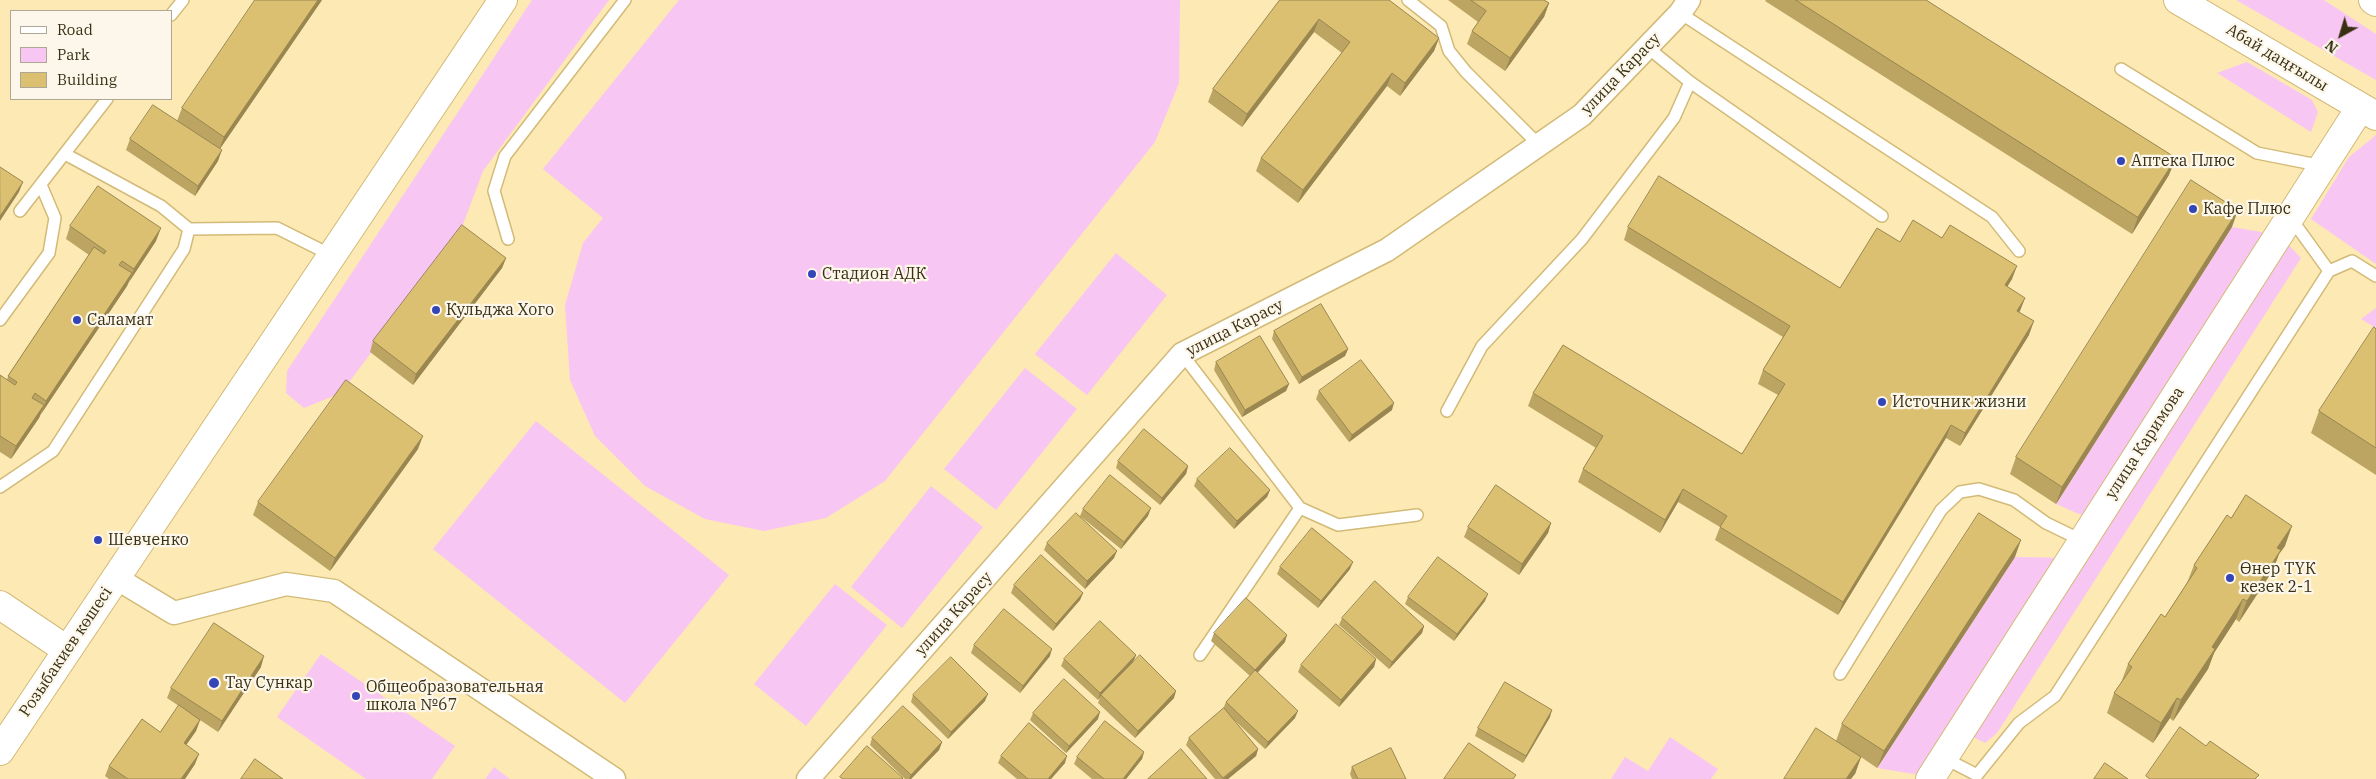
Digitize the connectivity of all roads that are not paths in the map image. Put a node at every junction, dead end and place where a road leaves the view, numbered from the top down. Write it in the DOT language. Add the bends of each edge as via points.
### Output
graph roads {
  1 [pos="183,0"];
  2 [pos="503,0"];
  3 [pos="625,0"];
  4 [pos="1408,0"];
  5 [pos="2178,0"];
  6 [pos="1684,6"];
  7 [pos="172,14"];
  8 [pos="1647,47"];
  9 [pos="2121,69"];
  10 [pos="1690,82"];
  11 [pos="106,100"];
  12 [pos="2368,112"];
  13 [pos="1538,144"];
  14 [pos="65,154"];
  15 [pos="2323,166"];
  16 [pos="41,185"];
  17 [pos="20,211"];
  18 [pos="1882,216"];
  19 [pos="2290,217"];
  20 [pos="190,229"];
  21 [pos="508,239"];
  22 [pos="2019,251"];
  23 [pos="333,256"];
  24 [pos="2328,271"];
  25 [pos="2376,276"];
  26 [pos="0,320"];
  27 [pos="1182,354"];
  28 [pos="1447,410"];
  29 [pos="0,487"];
  30 [pos="1300,508"];
  31 [pos="1417,515"];
  32 [pos="2083,541"];
  33 [pos="116,578"];
  34 [pos="0,605"];
  35 [pos="67,650"];
  36 [pos="1200,655"];
  37 [pos="1840,674"];
  38 [pos="0,750"];
  39 [pos="1937,768"];
  40 [pos="1978,778"];
  41 [pos="614,779"];
  42 [pos="808,779"];
  1 -- 7 [label="lane"];
  2 -- 23 [label="main road, Розыбакиев көшесі"];
  3 -- 21 [label="lane" via="505,156 494,191"];
  4 -- 13 [label="lane" via="1441,26 1449,51 1466,72"];
  5 -- 12 [label="main road, Абай даңғылы"];
  6 -- 8 [label="street, улица Карасу"];
  6 -- 22 [label="lane" via="1992,217"];
  8 -- 10 [label="lane"];
  8 -- 13 [label="street, улица Карасу" via="1582,115"];
  9 -- 15 [label="lane" via="2257,153"];
  10 -- 18 [label="lane"];
  10 -- 28 [label="lane" via="1674,118 1582,239 1482,346"];
  11 -- 14 [label="lane"];
  12 -- 15 [label="main road, улица Каримова"];
  13 -- 27 [label="street, улица Карасу" via="1387,250"];
  14 -- 16 [label="lane"];
  14 -- 20 [label="lane" via="161,206"];
  15 -- 19 [label="main road, улица Каримова"];
  16 -- 17 [label="lane"];
  16 -- 26 [label="lane" via="55,218 50,253"];
  19 -- 24 [label="lane"];
  19 -- 32 [label="main road, улица Каримова"];
  20 -- 23 [label="lane" via="277,228"];
  20 -- 29 [label="lane" via="184,249 53,451"];
  23 -- 33 [label="main road, Розыбакиев көшесі"];
  24 -- 25 [label="lane" via="2352,261"];
  24 -- 40 [label="lane" via="2054,696 2019,723"];
  27 -- 30 [label="lane"];
  27 -- 42 [label="street, улица Карасу"];
  30 -- 31 [label="lane" via="1338,526"];
  30 -- 36 [label="lane"];
  32 -- 37 [label="lane" via="2046,523 2014,500 1980,489 1960,492 1940,510"];
  32 -- 39 [label="main road, улица Каримова"];
  33 -- 35 [label="main road, Розыбакиев көшесі"];
  33 -- 41 [label="street" via="174,613 286,584 334,591"];
  34 -- 35 [label="main road"];
  35 -- 38 [label="main road, Розыбакиев көшесі"];
  39 -- 40 [label="lane"];
}
